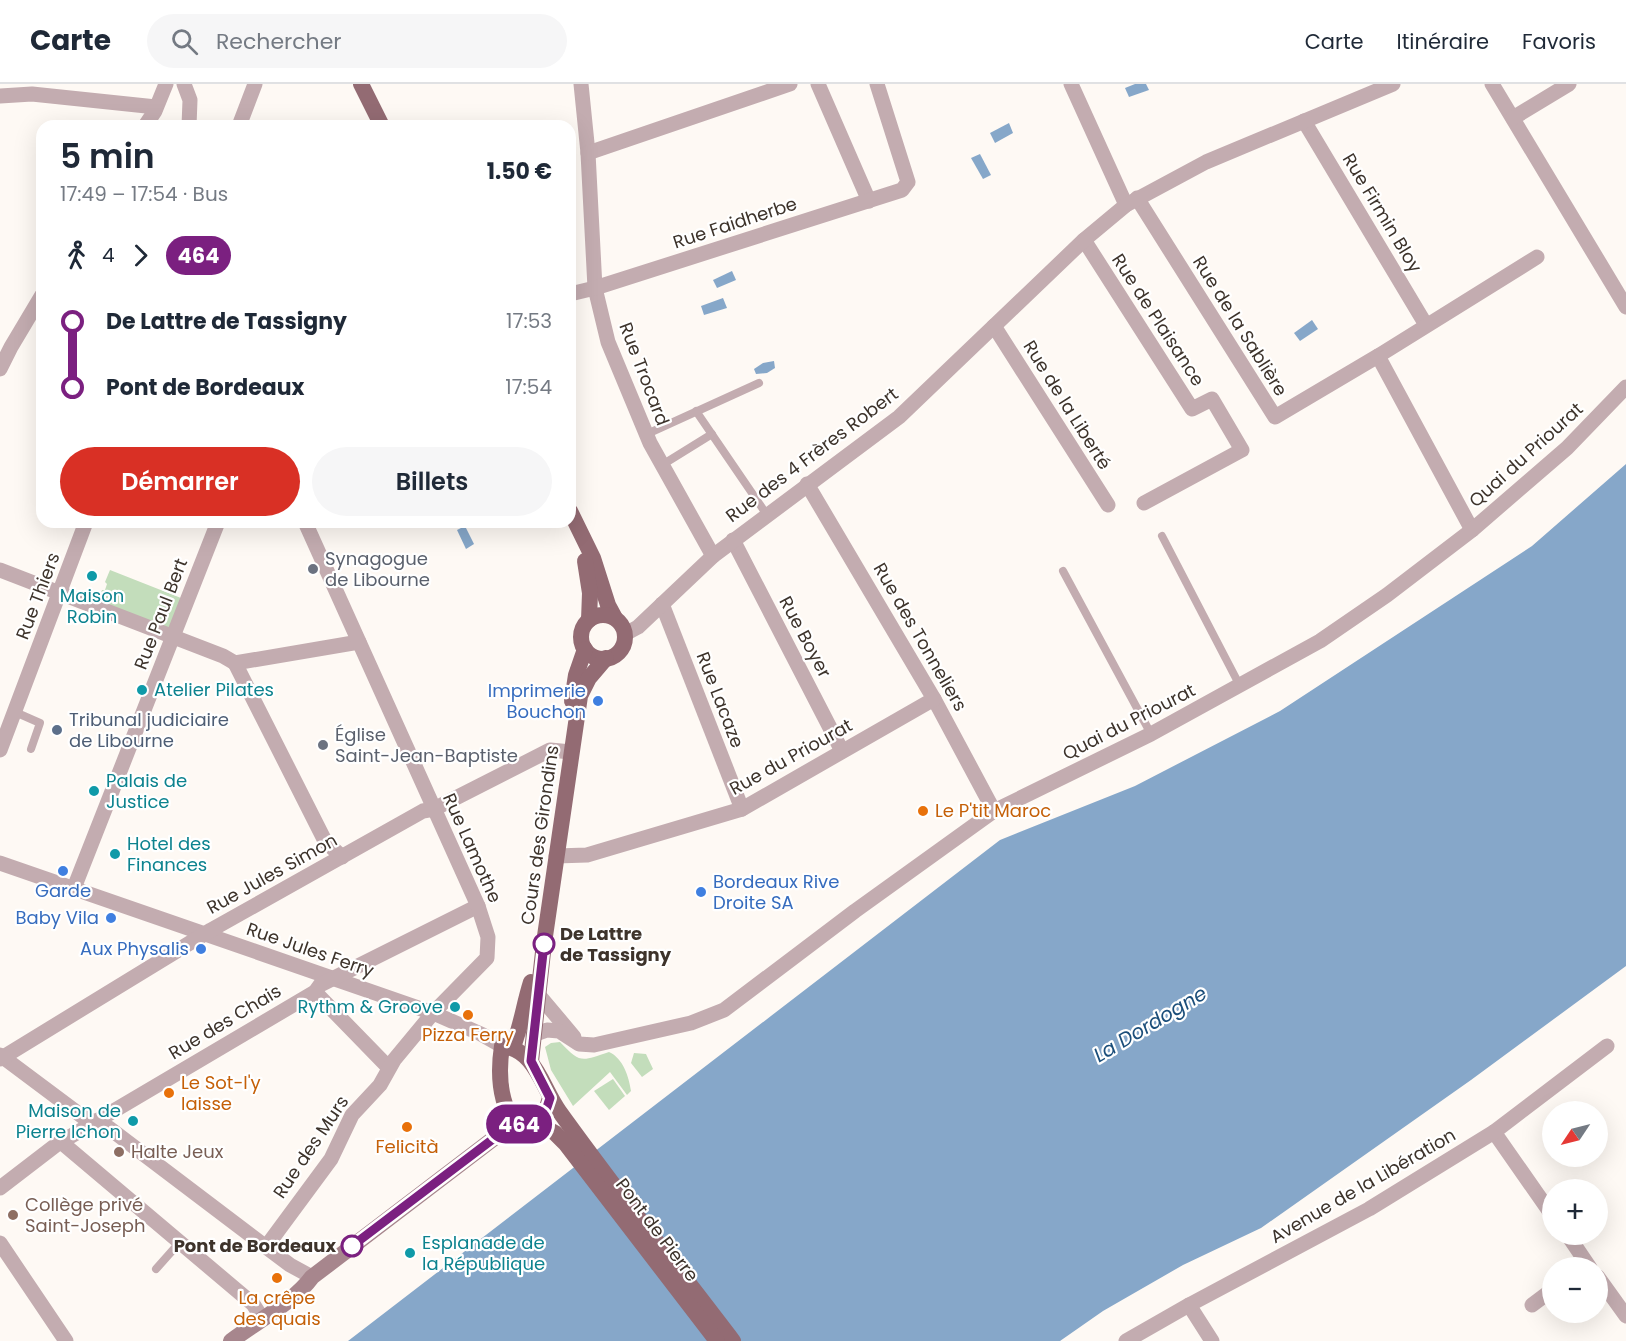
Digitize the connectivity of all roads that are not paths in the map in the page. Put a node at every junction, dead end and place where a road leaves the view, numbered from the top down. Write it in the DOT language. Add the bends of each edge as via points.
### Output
graph roads {
  1 [pos="166,84"];
  2 [pos="184,84"];
  3 [pos="255,84"];
  4 [pos="352,84"];
  5 [pos="361,84"];
  6 [pos="581,84"];
  7 [pos="790,84"];
  8 [pos="818,84"];
  9 [pos="877,84"];
  10 [pos="1071,84"];
  11 [pos="1393,84"];
  12 [pos="1492,84"];
  13 [pos="1569,84"];
  14 [pos="0,96"];
  15 [pos="156,107"];
  16 [pos="1513,118"];
  17 [pos="149,120"];
  18 [pos="189,120"];
  19 [pos="240,120"];
  20 [pos="370,120"];
  21 [pos="379,120"];
  22 [pos="1304,121"];
  23 [pos="588,153"];
  24 [pos="869,201"];
  25 [pos="1132,201"];
  26 [pos="1084,240"];
  27 [pos="1537,257"];
  28 [pos="595,288"];
  29 [pos="576,293"];
  30 [pos="36,305"];
  31 [pos="1626,307"];
  32 [pos="1426,325"];
  33 [pos="994,326"];
  34 [pos="1378,356"];
  35 [pos="0,369"];
  36 [pos="759,383"];
  37 [pos="1626,387"];
  38 [pos="696,411"];
  39 [pos="647,434"];
  40 [pos="712,435"];
  41 [pos="662,465"];
  42 [pos="807,484"];
  43 [pos="1143,503"];
  44 [pos="1108,505"];
  45 [pos="767,515"];
  46 [pos="576,523"];
  47 [pos="84,528"];
  48 [pos="216,528"];
  49 [pos="307,528"];
  50 [pos="570,528"];
  51 [pos="1472,530"];
  52 [pos="1162,536"];
  53 [pos="733,540"];
  54 [pos="712,556"];
  55 [pos="0,570"];
  56 [pos="1063,571"];
  57 [pos="60,593"];
  58 [pos="662,604"];
  59 [pos="615,618"];
  60 [pos="589,620"];
  61 [pos="625,634"];
  62 [pos="173,638"];
  63 [pos="359,642"];
  64 [pos="585,648"];
  65 [pos="606,658"];
  66 [pos="235,663"];
  67 [pos="1240,686"];
  68 [pos="934,699"];
  69 [pos="15,712"];
  70 [pos="1151,734"];
  71 [pos="31,749"];
  72 [pos="0,750"];
  73 [pos="568,751"];
  74 [pos="842,751"];
  75 [pos="434,809"];
  76 [pos="742,809"];
  77 [pos="994,811"];
  78 [pos="556,856"];
  79 [pos="342,857"];
  80 [pos="0,863"];
  81 [pos="74,888"];
  82 [pos="478,906"];
  83 [pos="206,935"];
  84 [pos="332,978"];
  85 [pos="315,992"];
  86 [pos="537,993"];
  87 [pos="433,1013"];
  88 [pos="533,1035"];
  89 [pos="579,1044"];
  90 [pos="507,1046"];
  91 [pos="1608,1046"];
  92 [pos="1,1057"];
  93 [pos="531,1061"];
  94 [pos="389,1068"];
  95 [pos="550,1098"];
  96 [pos="95,1122"];
  97 [pos="514,1123"];
  98 [pos="537,1123"];
  99 [pos="1494,1132"];
  100 [pos="570,1139"];
  101 [pos="61,1142"];
  102 [pos="0,1188"];
  103 [pos="1542,1201"];
  104 [pos="180,1242"];
  105 [pos="0,1243"];
  106 [pos="266,1247"];
  107 [pos="156,1269"];
  108 [pos="312,1277"];
  109 [pos="1608,1291"];
  110 [pos="1542,1298"];
  111 [pos="1188,1305"];
  112 [pos="1532,1305"];
  113 [pos="1626,1316"];
  114 [pos="262,1318"];
  115 [pos="1145,1328"];
  116 [pos="66,1341"];
  117 [pos="231,1341"];
  118 [pos="717,1341"];
  119 [pos="734,1341"];
  120 [pos="1126,1341"];
  121 [pos="1156,1341"];
  122 [pos="1212,1341"];
  1 -- 15 [label="street"];
  2 -- 18 [label="street" via="190,99"];
  3 -- 19 [label="street"];
  4 -- 20 [label="main road"];
  5 -- 21 [label="main road"];
  6 -- 23 [label="street, Rue Trocard"];
  7 -- 23 [label="street"];
  8 -- 24 [label="street"];
  9 -- 24 [label="street, Rue Faidherbe" via="908,182 902,190"];
  10 -- 25 [label="street, Rue de la Sablière" via="1112,176"];
  11 -- 22 [label="street, Rue des 4 Frères Robert"];
  12 -- 16 [label="street"];
  13 -- 16 [label="street"];
  14 -- 15 [label="street" via="32,94"];
  15 -- 17 [label="street"];
  16 -- 31 [label="street"];
  22 -- 25 [label="street, Rue des 4 Frères Robert" via="1206,162"];
  22 -- 32 [label="street, Rue Firmin Bloy"];
  23 -- 28 [label="street, Rue Trocard"];
  24 -- 28 [label="street, Rue Faidherbe"];
  25 -- 26 [label="street, Rue des 4 Frères Robert"];
  25 -- 34 [label="street, Rue de la Sablière" via="1275,417"];
  26 -- 33 [label="street, Rue des 4 Frères Robert"];
  26 -- 43 [label="street, Rue de Plaisance" via="1192,409 1212,399 1242,450"];
  27 -- 32 [label="street"];
  28 -- 29 [label="street, Rue Faidherbe"];
  28 -- 39 [label="street, Rue Trocard" via="608,342"];
  30 -- 35 [label="street"];
  32 -- 34 [label="street"];
  33 -- 42 [label="street, Rue des 4 Frères Robert" via="899,417"];
  33 -- 44 [label="street, Rue de la Liberté"];
  34 -- 51 [label="street"];
  36 -- 38 [label="lane"];
  37 -- 51 [label="street, Quai du Priourat" via="1567,448"];
  38 -- 39 [label="lane"];
  38 -- 40 [label="lane"];
  39 -- 41 [label="street, Rue Trocard"];
  40 -- 41 [label="lane"];
  40 -- 45 [label="lane"];
  41 -- 54 [label="street, Rue Trocard"];
  42 -- 45 [label="street, Rue des 4 Frères Robert"];
  42 -- 68 [label="street, Rue des Tonneliers"];
  45 -- 53 [label="street, Rue des 4 Frères Robert"];
  46 -- 59 [label="main road"];
  47 -- 57 [label="street, Rue Thiers"];
  48 -- 62 [label="street, Rue Paul Bert"];
  49 -- 63 [label="street, Rue Lamothe"];
  50 -- 60 [label="main road, Cours des Girondins" via="586,566"];
  51 -- 67 [label="street, Quai du Priourat" via="1320,641"];
  52 -- 67 [label="lane"];
  53 -- 54 [label="street, Rue des 4 Frères Robert"];
  53 -- 74 [label="street, Rue Boyer"];
  54 -- 58 [label="street, Rue des 4 Frères Robert"];
  55 -- 57 [label="street"];
  56 -- 70 [label="lane"];
  57 -- 62 [label="street"];
  57 -- 69 [label="street, Rue Thiers"];
  58 -- 61 [label="street, Rue des 4 Frères Robert"];
  58 -- 76 [label="street, Rue Lacaze"];
  59 -- 60 [label="main road" via="602,615"];
  59 -- 61 [label="main road"];
  60 -- 64 [label="main road, Cours des Girondins" via="581,637"];
  61 -- 65 [label="main road, Cours des Girondins" via="620,650"];
  62 -- 66 [label="street"];
  62 -- 81 [label="street, Rue Paul Bert"];
  63 -- 66 [label="street"];
  63 -- 75 [label="street, Rue Lamothe"];
  64 -- 65 [label="main road" via="594,657"];
  64 -- 73 [label="main road, Cours des Girondins" via="576,675"];
  65 -- 73 [label="main road, Cours des Girondins" via="580,696"];
  66 -- 79 [label="street" via="325,841"];
  67 -- 70 [label="street, Quai du Priourat"];
  68 -- 74 [label="street, Rue du Priourat"];
  68 -- 77 [label="street, Rue des Tonneliers"];
  69 -- 71 [label="lane" via="40,723"];
  69 -- 72 [label="street, Rue Thiers"];
  70 -- 77 [label="street, Quai du Priourat"];
  73 -- 75 [label="street, Rue Jules Simon" via="550,750"];
  73 -- 78 [label="main road, Cours des Girondins"];
  73 -- 90 [label="main road, Cours des Girondins" via="531,982 521,1026"];
  74 -- 76 [label="street, Rue du Priourat"];
  75 -- 79 [label="street, Rue Jules Simon"];
  75 -- 82 [label="street, Rue Lamothe"];
  76 -- 78 [label="street, Rue du Priourat" via="587,855"];
  77 -- 89 [label="street, Quai du Priourat" via="724,1010 691,1023 594,1045"];
  78 -- 86 [label="main road, Cours des Girondins"];
  79 -- 83 [label="street, Rue Jules Simon"];
  80 -- 81 [label="street, Rue Jules Ferry"];
  81 -- 83 [label="street, Rue Jules Ferry"];
  82 -- 84 [label="street, Rue des Chais"];
  82 -- 87 [label="street, Rue Lamothe" via="488,937 487,958"];
  83 -- 84 [label="street, Rue Jules Ferry"];
  83 -- 92 [label="street, Rue Jules Simon"];
  84 -- 85 [label="street, Rue des Chais"];
  84 -- 87 [label="street, Rue Jules Ferry"];
  85 -- 94 [label="street"];
  85 -- 96 [label="street, Rue des Chais"];
  86 -- 88 [label="main road, Cours des Girondins"];
  86 -- 89 [label="street"];
  87 -- 90 [label="street, Rue Jules Ferry"];
  87 -- 94 [label="street, Rue des Murs"];
  88 -- 89 [label="street" via="560,1031"];
  88 -- 93 [label="main road, Cours des Girondins"];
  90 -- 93 [label="main road"];
  90 -- 97 [label="main road, Cours des Girondins" via="499,1068 506,1110"];
  91 -- 99 [label="street, Avenue de la Libération"];
  92 -- 96 [label="street"];
  93 -- 95 [label="main road"];
  94 -- 106 [label="street, Rue des Murs" via="380,1085 352,1115 331,1159"];
  95 -- 98 [label="main road" via="546,1114"];
  95 -- 100 [label="main road"];
  96 -- 101 [label="street, Rue des Chais"];
  96 -- 106 [label="street" via="109,1128"];
  97 -- 98 [label="main road"];
  97 -- 108 [label="main road"];
  98 -- 100 [label="main road"];
  99 -- 103 [label="street"];
  99 -- 111 [label="street, Avenue de la Libération" via="1369,1209"];
  100 -- 118 [label="main road, Pont de Pierre"];
  100 -- 119 [label="main road"];
  101 -- 102 [label="street, Rue des Chais"];
  101 -- 104 [label="street"];
  104 -- 107 [label="lane"];
  104 -- 114 [label="street" via="253,1304"];
  105 -- 116 [label="street"];
  106 -- 108 [label="street"];
  108 -- 114 [label="main road" via="305,1287"];
  109 -- 113 [label="street"];
  110 -- 112 [label="street"];
  111 -- 115 [label="street, Avenue de la Libération"];
  111 -- 122 [label="street"];
  114 -- 117 [label="main road"];
  115 -- 120 [label="street, Avenue de la Libération"];
  115 -- 121 [label="street"];
}
